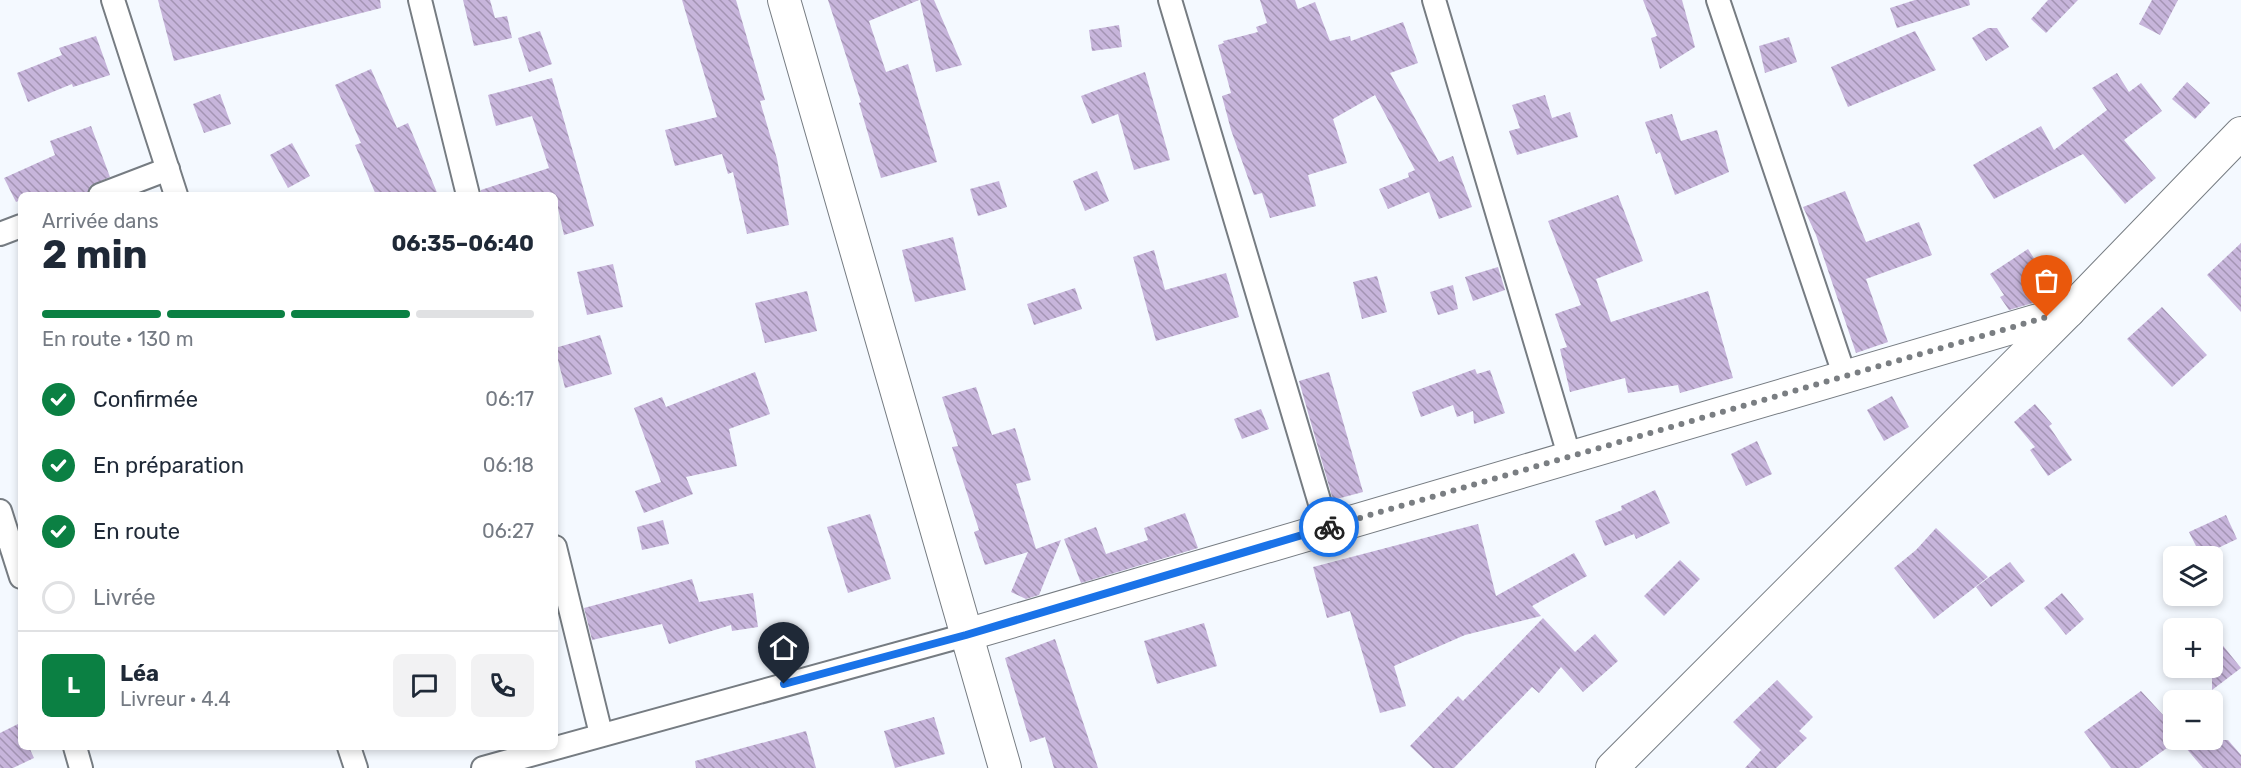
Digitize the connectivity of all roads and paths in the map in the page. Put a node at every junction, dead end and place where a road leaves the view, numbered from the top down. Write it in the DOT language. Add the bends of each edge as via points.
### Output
graph roads {
  1 [pos="113,0"];
  2 [pos="420,0"];
  3 [pos="784,0"];
  4 [pos="1170,0"];
  5 [pos="1434,0"];
  6 [pos="1718,0"];
  7 [pos="2241,133"];
  8 [pos="168,169"];
  9 [pos="108,192"];
  10 [pos="175,192"];
  11 [pos="467,192"];
  12 [pos="18,227"];
  13 [pos="0,234"];
  14 [pos="2069,311"];
  15 [pos="1845,377"];
  16 [pos="1569,455"];
  17 [pos="0,511"];
  18 [pos="1327,527"];
  19 [pos="558,559"];
  20 [pos="18,568"];
  21 [pos="966,635"];
  22 [pos="601,734"];
  23 [pos="558,746"];
  24 [pos="76,750"];
  25 [pos="350,750"];
  26 [pos="545,750"];
  27 [pos="81,768"];
  28 [pos="356,768"];
  29 [pos="483,768"];
  30 [pos="1005,768"];
  31 [pos="1612,768"];
  1 -- 8 [label="street"];
  2 -- 11 [label="street"];
  3 -- 21 [label="street"];
  4 -- 18 [label="street"];
  5 -- 16 [label="street"];
  6 -- 15 [label="street"];
  7 -- 14 [label="street"];
  8 -- 9 [label="street"];
  8 -- 10 [label="street"];
  12 -- 13 [label="street"];
  14 -- 15 [label="street"];
  14 -- 31 [label="street"];
  15 -- 16 [label="street"];
  16 -- 18 [label="street"];
  17 -- 20 [label="street"];
  18 -- 21 [label="street"];
  19 -- 22 [label="street"];
  21 -- 22 [label="street"];
  21 -- 30 [label="street"];
  22 -- 23 [label="street"];
  24 -- 27 [label="street"];
  25 -- 28 [label="street"];
  26 -- 29 [label="street"];
}
